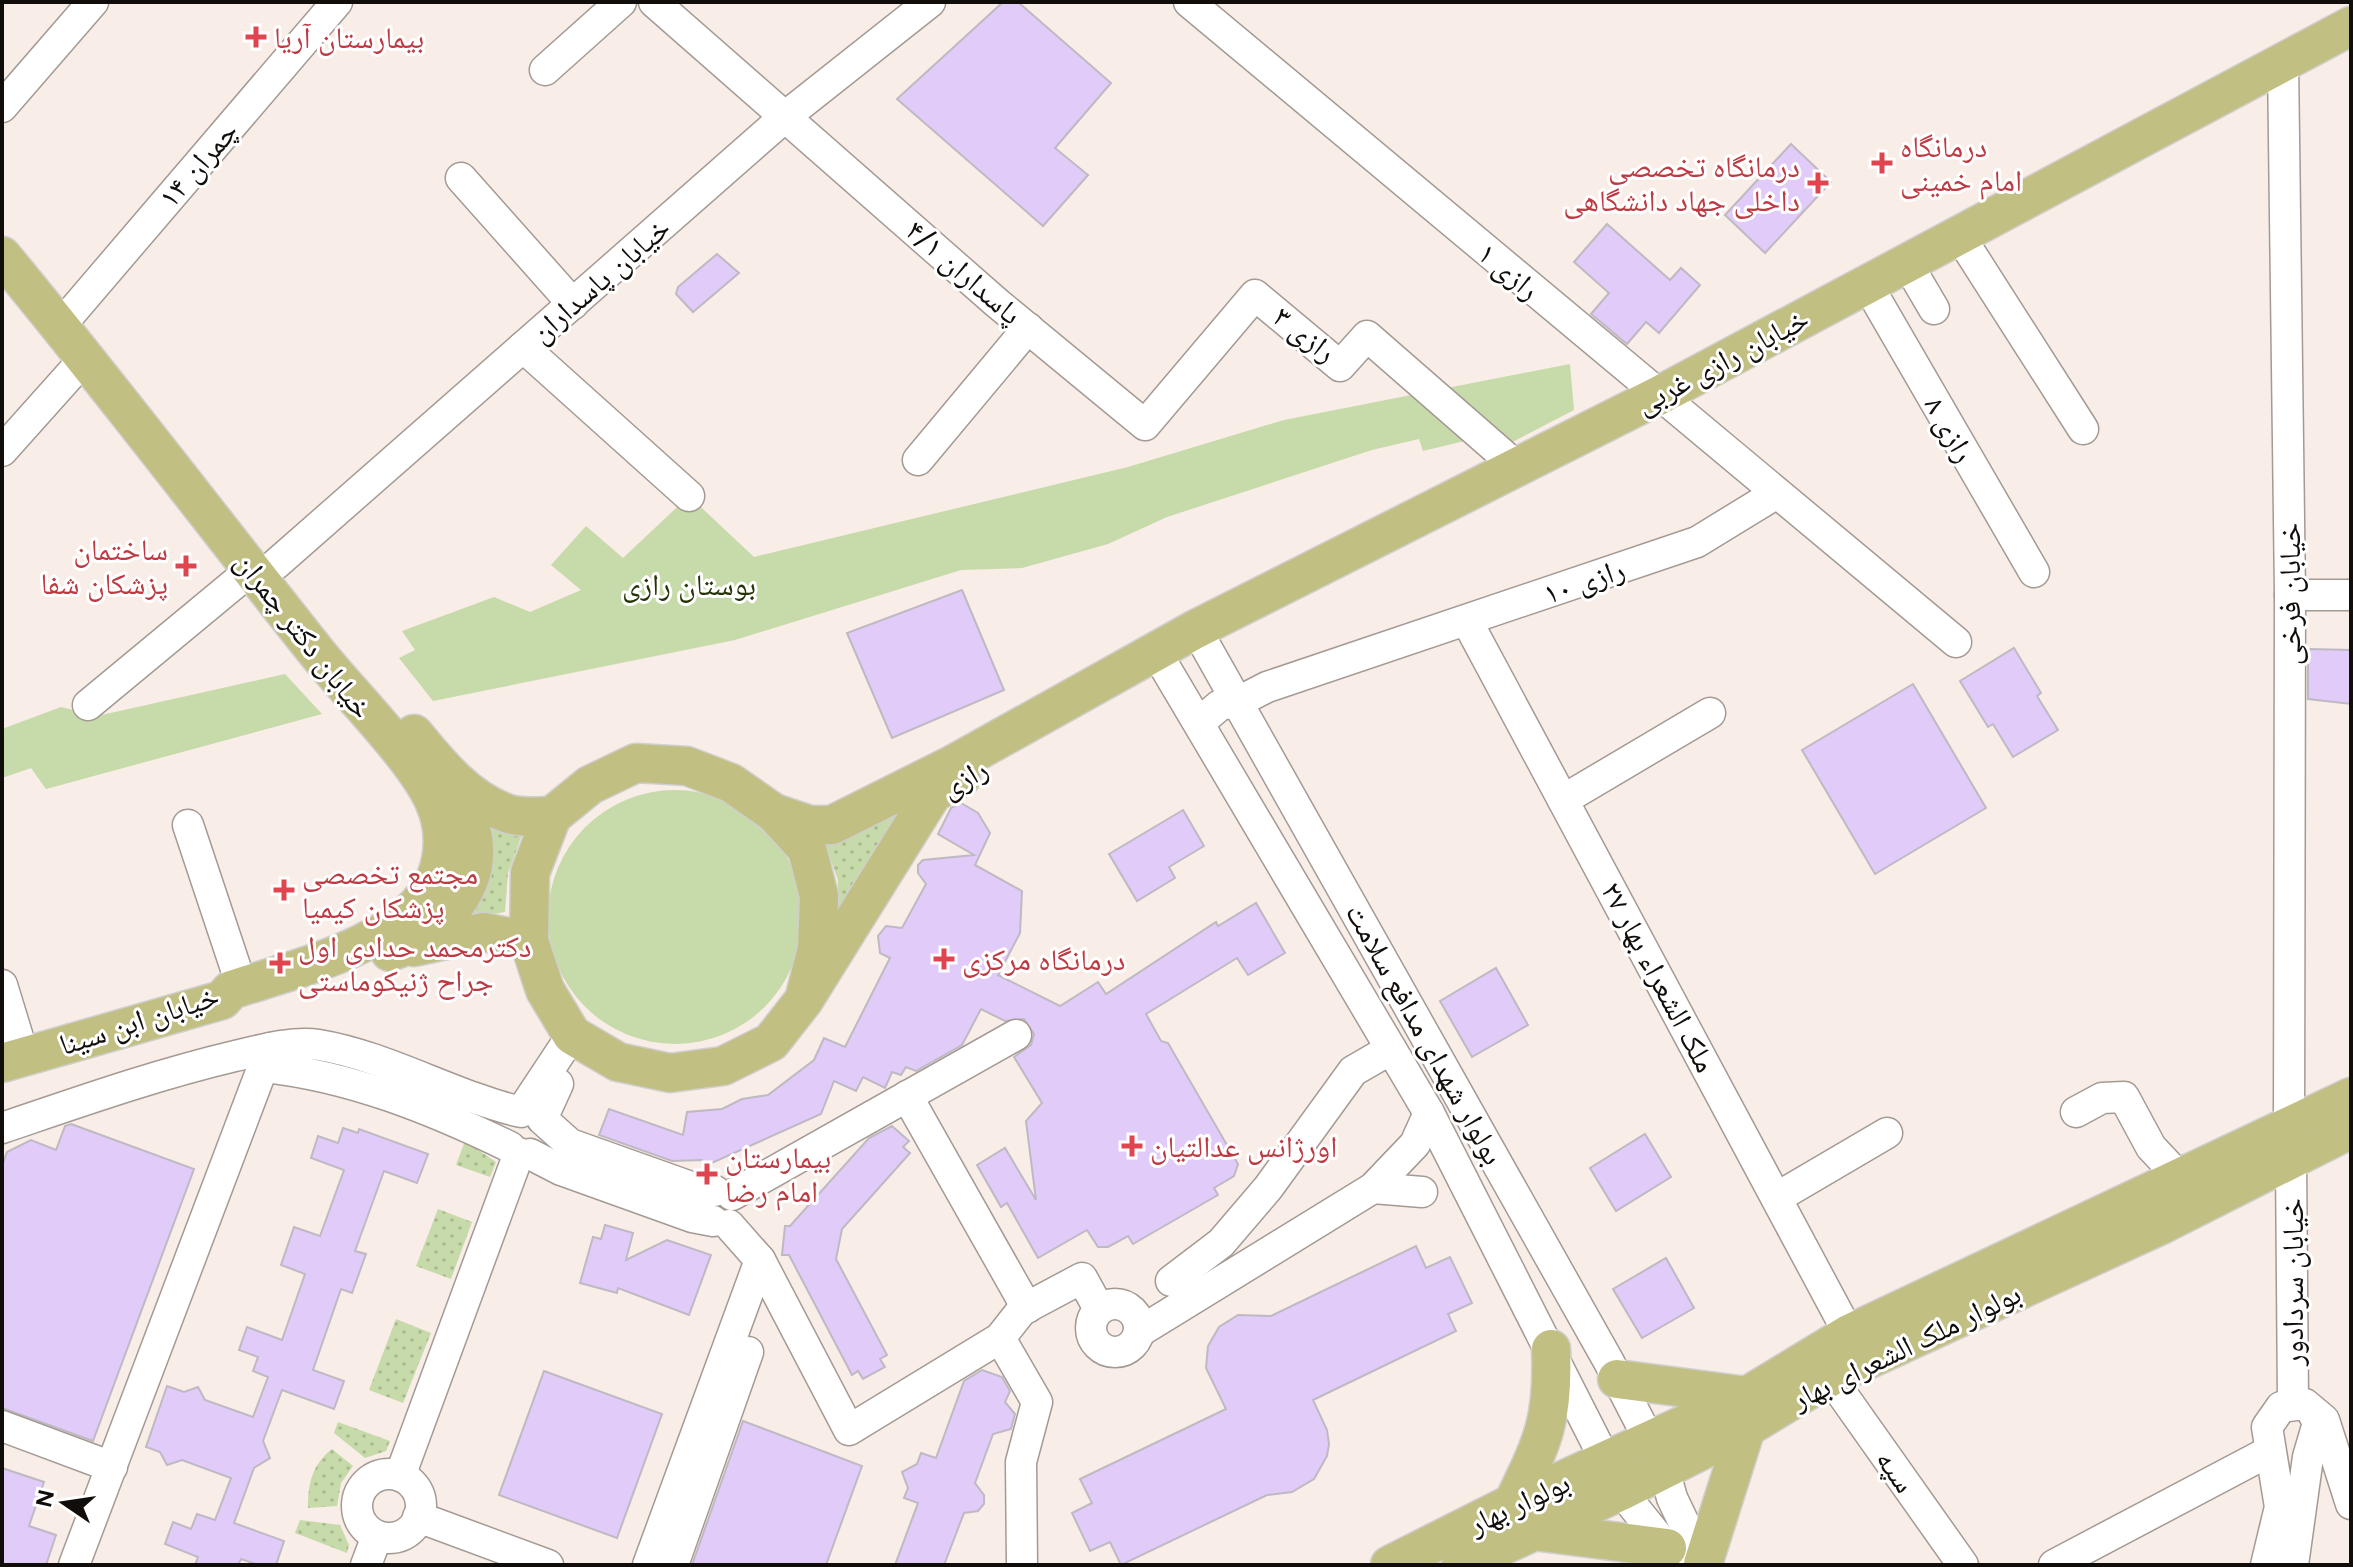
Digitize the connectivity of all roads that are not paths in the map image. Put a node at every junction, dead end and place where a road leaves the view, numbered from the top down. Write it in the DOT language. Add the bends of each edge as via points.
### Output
graph roads {
  1 [pos="93,2"];
  2 [pos="337,2"];
  3 [pos="621,2"];
  4 [pos="654,2"];
  5 [pos="930,2"];
  6 [pos="1189,2"];
  7 [pos="2351,26"];
  8 [pos="2283,62"];
  9 [pos="545,70"];
  10 [pos="2,107"];
  11 [pos="786,116"];
  12 [pos="461,178"];
  13 [pos="1959,235"];
  14 [pos="2,256"];
  15 [pos="1907,263"];
  16 [pos="1867,284"];
  17 [pos="573,304"];
  18 [pos="1934,309"];
  19 [pos="60,326"];
  20 [pos="1028,328"];
  21 [pos="523,347"];
  22 [pos="86,357"];
  23 [pos="1658,396"];
  24 [pos="1145,425"];
  25 [pos="2083,429"];
  26 [pos="2,451"];
  27 [pos="918,460"];
  28 [pos="1516,466"];
  29 [pos="1777,493"];
  30 [pos="689,496"];
  31 [pos="264,567"];
  32 [pos="2034,572"];
  33 [pos="2290,595"];
  34 [pos="2351,595"];
  35 [pos="1467,621"];
  36 [pos="1196,629"];
  37 [pos="1956,642"];
  38 [pos="1161,660"];
  39 [pos="1238,702"];
  40 [pos="88,705"];
  41 [pos="1710,713"];
  42 [pos="1199,723"];
  43 [pos="437,762"];
  44 [pos="1563,800"];
  45 [pos="774,813"];
  46 [pos="552,816"];
  47 [pos="188,825"];
  48 [pos="529,941"];
  49 [pos="396,951"];
  50 [pos="2,985"];
  51 [pos="246,987"];
  52 [pos="804,1000"];
  53 [pos="1016,1035"];
  54 [pos="578,1038"];
  55 [pos="1391,1049"];
  56 [pos="267,1058"];
  57 [pos="13,1060"];
  58 [pos="904,1097"];
  59 [pos="2351,1097"];
  60 [pos="2076,1112"];
  61 [pos="1429,1113"];
  62 [pos="532,1116"];
  63 [pos="2,1128"];
  64 [pos="2351,1129"];
  65 [pos="1887,1133"];
  66 [pos="2290,1143"];
  67 [pos="519,1152"];
  68 [pos="2181,1179"];
  69 [pos="1373,1188"];
  70 [pos="1422,1192"];
  71 [pos="1778,1197"];
  72 [pos="722,1208"];
  73 [pos="766,1272"];
  74 [pos="1024,1309"];
  75 [pos="1099,1309"];
  76 [pos="1135,1320"];
  77 [pos="1849,1334"];
  78 [pos="1001,1341"];
  79 [pos="1551,1349"];
  80 [pos="1613,1370"];
  81 [pos="1830,1377"];
  82 [pos="1569,1384"];
  83 [pos="2299,1404"];
  84 [pos="1746,1412"];
  85 [pos="714,1417"];
  86 [pos="2,1426"];
  87 [pos="2270,1451"];
  88 [pos="1656,1455"];
  89 [pos="112,1467"];
  90 [pos="400,1476"];
  91 [pos="1614,1477"];
  92 [pos="2351,1504"];
  93 [pos="418,1517"];
  94 [pos="1523,1517"];
  95 [pos="377,1536"];
  96 [pos="1672,1556"];
  97 [pos="1704,1564"];
  98 [pos="74,1565"];
  99 [pos="366,1565"];
  100 [pos="548,1565"];
  101 [pos="648,1565"];
  102 [pos="673,1565"];
  103 [pos="1022,1565"];
  104 [pos="1390,1565"];
  105 [pos="1461,1565"];
  106 [pos="1963,1565"];
  107 [pos="2054,1565"];
  108 [pos="2266,1565"];
  109 [pos="2293,1565"];
  1 -- 10 [label="street"];
  2 -- 19 [label="street, چمران ۱۴"];
  3 -- 9 [label="street"];
  4 -- 11 [label="street, پاسداران ۴/۱"];
  5 -- 11 [label="street, خیابان پاسداران"];
  6 -- 23 [label="street, رازی ۱"];
  7 -- 8 [label="main road, خیابان رازی غربی"];
  8 -- 13 [label="main road, خیابان رازی غربی"];
  8 -- 33 [label="street, خیابان فرخی"];
  11 -- 17 [label="street, خیابان پاسداران"];
  11 -- 20 [label="street, پاسداران ۴/۱"];
  12 -- 17 [label="street"];
  13 -- 15 [label="main road, خیابان رازی غربی"];
  13 -- 25 [label="street"];
  14 -- 19 [label="main road, خیابان دکتر چمران"];
  15 -- 16 [label="main road, خیابان رازی غربی"];
  15 -- 18 [label="street"];
  16 -- 23 [label="main road, خیابان رازی غربی"];
  16 -- 32 [label="street, رازی ۸"];
  17 -- 21 [label="street, خیابان پاسداران"];
  19 -- 22 [label="main road, خیابان دکتر چمران"];
  20 -- 24 [label="street, پاسداران ۴/۱"];
  20 -- 27 [label="street"];
  21 -- 30 [label="street"];
  21 -- 31 [label="street, خیابان پاسداران"];
  22 -- 26 [label="street"];
  22 -- 31 [label="main road, خیابان دکتر چمران" via="205,506"];
  23 -- 28 [label="main road, خیابان رازی غربی"];
  23 -- 29 [label="street"];
  24 -- 28 [label="street, رازی ۳" via="1255,295 1340,366 1367,336"];
  28 -- 36 [label="main road, خیابان رازی غربی"];
  29 -- 35 [label="street, رازی ۱۰" via="1697,542"];
  29 -- 37 [label="street"];
  31 -- 40 [label="street, خیابان پاسداران"];
  31 -- 43 [label="main road"];
  31 -- 51 [label="main road, خیابان دکتر چمران" via="420,776 436,805 443,850 423,901 406,919 381,935"];
  33 -- 34 [label="street"];
  33 -- 66 [label="street, خیابان فرخی"];
  35 -- 39 [label="street, رازی ۱۰" via="1267,687"];
  35 -- 44 [label="street, ملک الشعراء بهار ۲۷"];
  36 -- 38 [label="main road, خیابان رازی غربی"];
  36 -- 39 [label="street, بولوار شهدای مدافع سلامت"];
  38 -- 42 [label="street, بولوار شهدای مدافع سلامت"];
  38 -- 45 [label="main road, رازی" via="832,825 810,825"];
  38 -- 52 [label="main road, رازی" via="933,793"];
  39 -- 42 [label="street, رازی ۱۰" via="1220,705"];
  39 -- 80 [label="street, بولوار شهدای مدافع سلامت"];
  41 -- 44 [label="street"];
  42 -- 55 [label="street, بولوار شهدای مدافع سلامت"];
  43 -- 46 [label="main road" via="479,800 511,815"];
  43 -- 49 [label="main road" via="468,820 474,847 470,875 437,925"];
  44 -- 71 [label="street, ملک الشعراء بهار ۲۷"];
  45 -- 46 [label="main road" via="731,783 687,766 636,763 590,785"];
  45 -- 52 [label="main road" via="807,849 819,896 817,949"];
  46 -- 48 [label="main road" via="530,873"];
  47 -- 51 [label="street"];
  48 -- 49 [label="main road" via="483,932"];
  48 -- 54 [label="main road" via="545,990"];
  49 -- 51 [label="main road" via="235,1003"];
  50 -- 57 [label="street"];
  51 -- 57 [label="main road, خیابان ابن سینا"];
  52 -- 54 [label="main road, رازی" via="771,1042 723,1066 670,1073 618,1062"];
  53 -- 58 [label="street"];
  54 -- 62 [label="street"];
  55 -- 61 [label="street, بولوار شهدای مدافع سلامت"];
  55 -- 76 [label="street" via="1353,1071 1221,1243 1166,1285"];
  56 -- 62 [label="street" via="317,1045"];
  56 -- 63 [label="street" via="168,1072"];
  56 -- 67 [label="street" via="353,1083"];
  56 -- 89 [label="street"];
  58 -- 72 [label="street"];
  58 -- 74 [label="street"];
  59 -- 66 [label="main road, بولوار ملک الشعرای بهار"];
  60 -- 68 [label="street" via="2102,1098 2124,1097 2151,1147"];
  61 -- 69 [label="street" via="1415,1144"];
  61 -- 79 [label="street, بولوار شهدای مدافع سلامت"];
  62 -- 67 [label="street" via="511,1117 505,1127 505,1138"];
  62 -- 72 [label="street" via="570,1144 702,1191"];
  64 -- 66 [label="main road, بولوار ملک الشعرای بهار"];
  65 -- 71 [label="street"];
  66 -- 68 [label="main road, بولوار ملک الشعرای بهار"];
  66 -- 81 [label="main road, بولوار ملک الشعرای بهار" via="2161,1225"];
  66 -- 83 [label="street, خیابان سردادور"];
  67 -- 72 [label="street" via="692,1217"];
  67 -- 90 [label="street"];
  68 -- 77 [label="main road, بولوار ملک الشعرای بهار"];
  69 -- 70 [label="street"];
  69 -- 76 [label="street"];
  71 -- 77 [label="street, ملک الشعراء بهار ۲۷"];
  72 -- 73 [label="street"];
  73 -- 78 [label="street" via="849,1430"];
  73 -- 85 [label="street"];
  74 -- 75 [label="street" via="1082,1278"];
  74 -- 78 [label="street"];
  75 -- 76 [label="street" via="1115,1303"];
  75 -- 76 [label="street" via="1091,1333 1104,1350 1126,1350"];
  77 -- 84 [label="main road, بولوار ملک الشعرای بهار"];
  78 -- 103 [label="street" via="1037,1402 1021,1462"];
  79 -- 82 [label="street, بولوار شهدای مدافع سلامت"];
  79 -- 94 [label="main road" via="1553,1397"];
  80 -- 82 [label="street"];
  80 -- 84 [label="main road"];
  80 -- 88 [label="street, بولوار شهدای مدافع سلامت"];
  81 -- 84 [label="main road, بولوار ملک الشعرای بهار"];
  81 -- 106 [label="street, سپه"];
  82 -- 91 [label="street, بولوار شهدای مدافع سلامت"];
  83 -- 87 [label="street" via="2272,1416 2267,1427"];
  83 -- 92 [label="street" via="2324,1420"];
  83 -- 109 [label="street, خیابان سردادور" via="2318,1423"];
  84 -- 88 [label="main road, بولوار ملک الشعرای بهار"];
  84 -- 97 [label="main road"];
  85 -- 101 [label="street"];
  85 -- 102 [label="street"];
  86 -- 89 [label="street"];
  87 -- 107 [label="street"];
  87 -- 108 [label="street" via="2280,1507"];
  88 -- 91 [label="main road, بولوار ملک الشعرای بهار"];
  88 -- 97 [label="street, بولوار شهدای مدافع سلامت"];
  89 -- 98 [label="street"];
  90 -- 93 [label="street" via="418,1493"];
  90 -- 95 [label="street" via="376,1477 359,1495 360,1520"];
  91 -- 94 [label="main road, بولوار ملک الشعرای بهار"];
  91 -- 96 [label="street, بولوار شهدای مدافع سلامت"];
  93 -- 95 [label="street" via="402,1535"];
  93 -- 100 [label="street"];
  94 -- 96 [label="main road"];
  94 -- 104 [label="main road, بولوار بهار"];
  94 -- 105 [label="main road, بولوار ملک الشعرای بهار"];
  95 -- 99 [label="street"];
}
